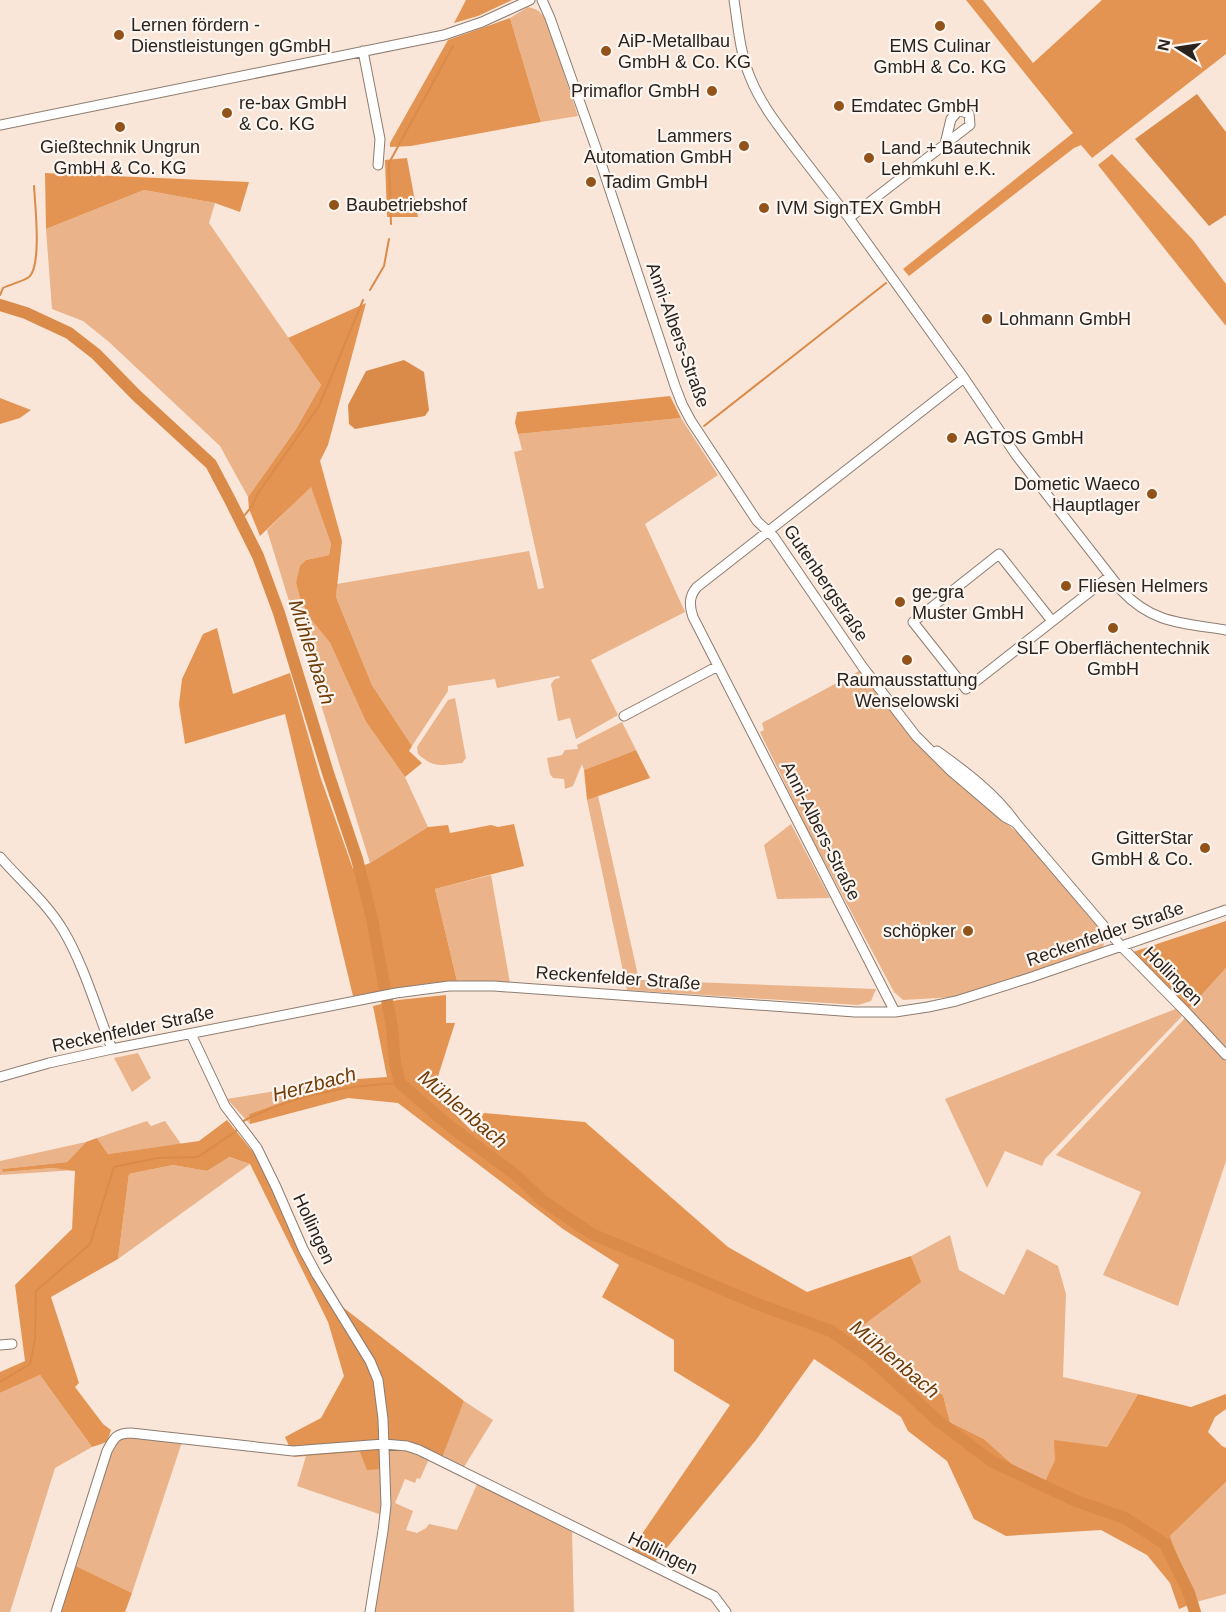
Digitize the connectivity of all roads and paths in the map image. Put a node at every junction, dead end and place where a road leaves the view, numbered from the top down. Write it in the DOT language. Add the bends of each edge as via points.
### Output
graph roads {
  1 [pos="530,0"];
  2 [pos="542,0"];
  3 [pos="734,0"];
  4 [pos="363,51"];
  5 [pos="0,125"];
  6 [pos="945,144"];
  7 [pos="378,165"];
  8 [pos="849,218"];
  9 [pos="964,378"];
  10 [pos="768,531"];
  11 [pos="1110,576"];
  12 [pos="1052,621"];
  13 [pos="1226,630"];
  14 [pos="718,666"];
  15 [pos="624,716"];
  16 [pos="0,857"];
  17 [pos="1226,910"];
  18 [pos="1121,946"];
  19 [pos="895,1012"];
  20 [pos="191,1034"];
  21 [pos="112,1049"];
  22 [pos="1226,1055"];
  23 [pos="0,1077"];
  24 [pos="12,1344"];
  25 [pos="0,1345"];
  26 [pos="383,1419"];
  27 [pos="384,1444"];
  28 [pos="408,1446"];
  29 [pos="56,1612"];
  30 [pos="370,1612"];
  31 [pos="726,1612"];
  1 -- 4 [label="street" via="444,35"];
  2 -- 10 [label="street, Anni-Albers-Straße" via="682,404 757,521"];
  3 -- 8 [label="street" via="743,54 763,105"];
  4 -- 5 [label="street"];
  4 -- 7 [label="street" via="380,139"];
  6 -- 8 [label="street"];
  8 -- 9 [label="street"];
  9 -- 10 [label="street, Gutenbergstraße"];
  9 -- 11 [label="street" via="1016,455"];
  10 -- 14 [label="street, Anni-Albers-Straße" via="692,592 693,617"];
  10 -- 18 [label="street, Gutenbergstraße" via="916,736 1009,812"];
  11 -- 12 [label="street"];
  11 -- 13 [label="street" via="1129,598 1151,614"];
  12 -- 12 [label="street" via="966,689 913,622 999,554"];
  14 -- 15 [label="street"];
  14 -- 19 [label="street, Anni-Albers-Straße"];
  16 -- 21 [label="street" via="41,900 62,929"];
  17 -- 18 [label="street, Reckenfelder Straße"];
  18 -- 19 [label="street, Reckenfelder Straße" via="956,1001"];
  18 -- 22 [label="street, Hollingen"];
  19 -- 20 [label="street, Reckenfelder Straße" via="449,986"];
  20 -- 21 [label="street, Reckenfelder Straße"];
  20 -- 26 [label="street, Hollingen" via="225,1106 257,1148 312,1266 370,1360 378,1380"];
  21 -- 23 [label="street, Reckenfelder Straße"];
  24 -- 25 [label="street"];
  26 -- 27 [label="street, Hollingen"];
  26 -- 28 [label="street" via="392,1436"];
  27 -- 28 [label="street, Hollingen"];
  27 -- 29 [label="street, Hollingen" via="293,1451 121,1433 107,1451"];
  27 -- 30 [label="street, Hollingen" via="386,1505"];
  28 -- 31 [label="street, Hollingen" via="714,1596"];
}
